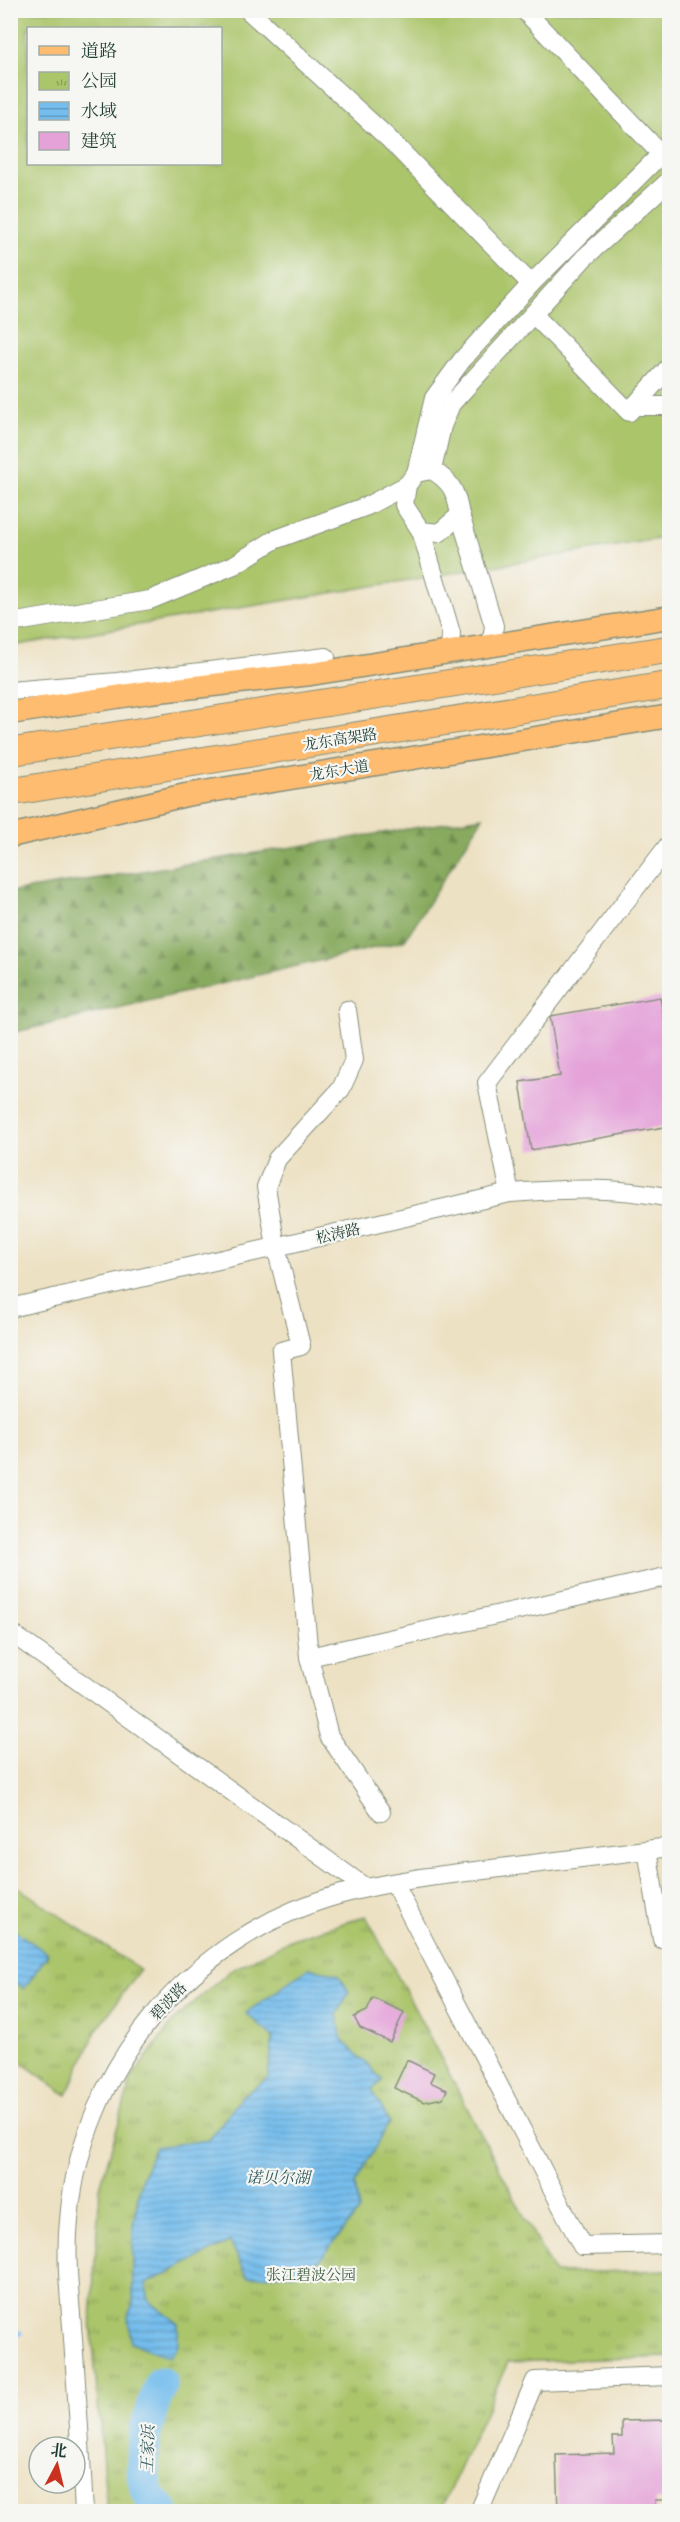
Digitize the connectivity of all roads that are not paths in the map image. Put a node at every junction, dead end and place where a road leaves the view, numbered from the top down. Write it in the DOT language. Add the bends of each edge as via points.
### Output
graph roads {
  1 [pos="248,10"];
  2 [pos="524,10"];
  3 [pos="665,149"];
  4 [pos="669,180"];
  5 [pos="531,284"];
  6 [pos="533,314"];
  7 [pos="669,366"];
  8 [pos="633,406"];
  9 [pos="669,406"];
  10 [pos="418,476"];
  11 [pos="367,506"];
  12 [pos="407,513"];
  13 [pos="460,515"];
  14 [pos="421,531"];
  15 [pos="669,617"];
  16 [pos="10,623"];
  17 [pos="491,646"];
  18 [pos="669,649"];
  19 [pos="450,652"];
  20 [pos="326,657"];
  21 [pos="669,685"];
  22 [pos="10,691"];
  23 [pos="150,692"];
  24 [pos="10,696"];
  25 [pos="10,712"];
  26 [pos="669,716"];
  27 [pos="10,752"];
  28 [pos="10,792"];
  29 [pos="10,836"];
  30 [pos="669,843"];
  31 [pos="347,1010"];
  32 [pos="510,1193"];
  33 [pos="669,1198"];
  34 [pos="276,1247"];
  35 [pos="10,1308"];
  36 [pos="669,1576"];
  37 [pos="10,1632"];
  38 [pos="309,1657"];
  39 [pos="381,1812"];
  40 [pos="669,1847"];
  41 [pos="647,1850"];
  42 [pos="394,1883"];
  43 [pos="366,1888"];
  44 [pos="669,1941"];
  45 [pos="669,2244"];
  46 [pos="669,2376"];
  47 [pos="84,2511"];
  48 [pos="479,2511"];
  1 -- 5 [label="street" via="388,138"];
  2 -- 3 [label="street"];
  3 -- 5 [label="street"];
  4 -- 6 [label="street" via="584,258"];
  5 -- 10 [label="street" via="462,360 434,398"];
  6 -- 8 [label="street" via="628,412"];
  6 -- 10 [label="street" via="452,404"];
  7 -- 8 [label="street"];
  8 -- 9 [label="street"];
  10 -- 11 [label="street"];
  10 -- 12 [label="street" via="404,505"];
  10 -- 13 [label="street" via="447,479 456,491"];
  11 -- 12 [label="street"];
  11 -- 16 [label="street" via="274,540 234,565 150,600"];
  12 -- 14 [label="street"];
  13 -- 14 [label="street" via="439,533"];
  13 -- 17 [label="street" via="494,626"];
  14 -- 19 [label="street" via="451,633"];
  15 -- 17 [label="main road"];
  17 -- 19 [label="main road"];
  18 -- 27 [label="highway"];
  19 -- 23 [label="main road" via="311,674"];
  20 -- 22 [label="street"];
  21 -- 28 [label="highway, 龙东高架路"];
  23 -- 24 [label="main road"];
  23 -- 25 [label="main road"];
  26 -- 29 [label="main road, 龙东大道" via="186,795"];
  30 -- 32 [label="street" via="486,1083"];
  31 -- 34 [label="street" via="354,1060 341,1089 277,1159 266,1187"];
  32 -- 33 [label="street, 松涛路" via="618,1189"];
  32 -- 34 [label="street, 松涛路"];
  34 -- 35 [label="street, 松涛路"];
  34 -- 38 [label="street" via="300,1346 281,1351"];
  36 -- 38 [label="street"];
  37 -- 43 [label="street"];
  38 -- 39 [label="street" via="329,1736"];
  40 -- 41 [label="street, 碧波路"];
  41 -- 42 [label="street, 碧波路"];
  41 -- 44 [label="street" via="662,1939"];
  42 -- 43 [label="street, 碧波路"];
  42 -- 45 [label="street" via="582,2246"];
  43 -- 47 [label="street, 碧波路" via="303,1907 216,1957 180,1987 142,2029 103,2091 76,2169 69,2220 68,2266"];
  46 -- 48 [label="street" via="535,2381"];
}
